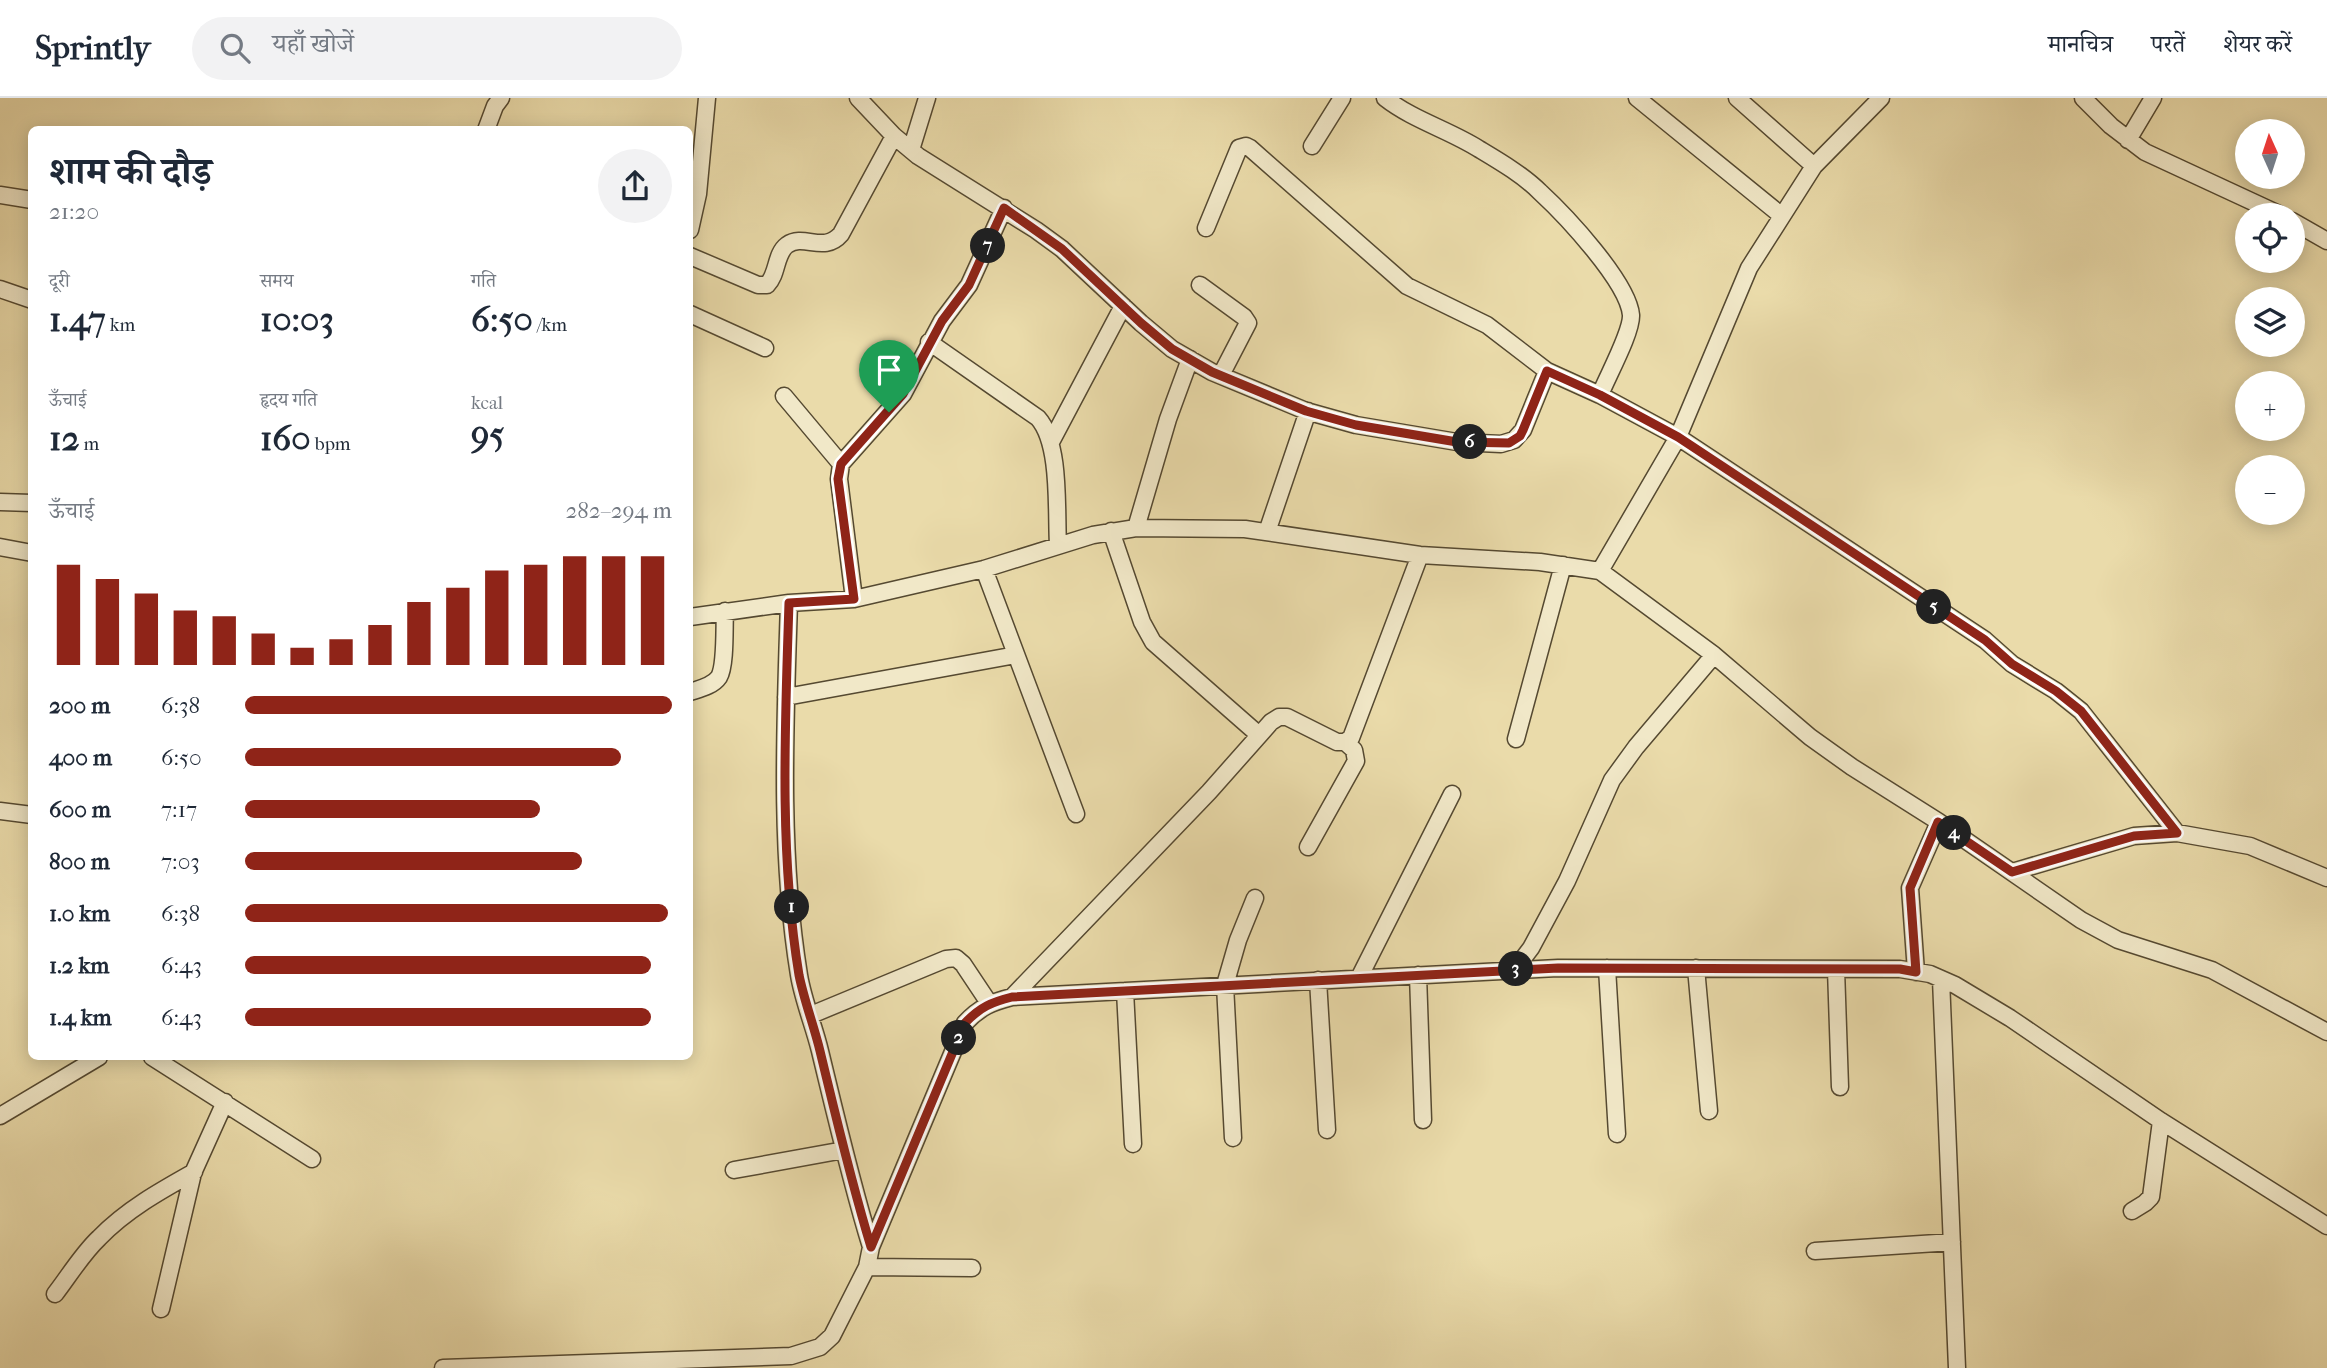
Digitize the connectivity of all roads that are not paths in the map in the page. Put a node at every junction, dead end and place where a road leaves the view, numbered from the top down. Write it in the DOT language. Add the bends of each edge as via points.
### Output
graph roads {
  1 [pos="501,98"];
  2 [pos="708,98"];
  3 [pos="858,98"];
  4 [pos="927,98"];
  5 [pos="1342,98"];
  6 [pos="1385,98"];
  7 [pos="1637,98"];
  8 [pos="1737,98"];
  9 [pos="1881,98"];
  10 [pos="2083,98"];
  11 [pos="2153,98"];
  12 [pos="488,126"];
  13 [pos="894,136"];
  14 [pos="2128,140"];
  15 [pos="1312,146"];
  16 [pos="911,150"];
  17 [pos="1814,166"];
  18 [pos="0,195"];
  19 [pos="28,199"];
  20 [pos="2255,203"];
  21 [pos="1004,208"];
  22 [pos="693,216"];
  23 [pos="1783,216"];
  24 [pos="1206,228"];
  25 [pos="2305,228"];
  26 [pos="2327,241"];
  27 [pos="693,258"];
  28 [pos="1200,285"];
  29 [pos="0,289"];
  30 [pos="28,299"];
  31 [pos="1123,306"];
  32 [pos="693,315"];
  33 [pos="929,342"];
  34 [pos="765,348"];
  35 [pos="1190,359"];
  36 [pos="1547,371"];
  37 [pos="1221,375"];
  38 [pos="1600,395"];
  39 [pos="783,396"];
  40 [pos="1308,411"];
  41 [pos="1678,437"];
  42 [pos="1051,442"];
  43 [pos="841,464"];
  44 [pos="0,502"];
  45 [pos="28,503"];
  46 [pos="1136,528"];
  47 [pos="1111,531"];
  48 [pos="1267,532"];
  49 [pos="1058,545"];
  50 [pos="0,547"];
  51 [pos="28,551"];
  52 [pos="1420,555"];
  53 [pos="1563,565"];
  54 [pos="984,569"];
  55 [pos="1600,571"];
  56 [pos="854,599"];
  57 [pos="789,603"];
  58 [pos="725,611"];
  59 [pos="693,616"];
  60 [pos="1017,655"];
  61 [pos="1714,655"];
  62 [pos="693,691"];
  63 [pos="786,697"];
  64 [pos="1259,735"];
  65 [pos="1516,739"];
  66 [pos="1345,742"];
  67 [pos="1452,794"];
  68 [pos="0,811"];
  69 [pos="28,814"];
  70 [pos="1076,814"];
  71 [pos="1938,822"];
  72 [pos="2177,833"];
  73 [pos="1308,847"];
  74 [pos="2012,872"];
  75 [pos="2327,878"];
  76 [pos="1255,898"];
  77 [pos="1607,968"];
  78 [pos="1696,968"];
  79 [pos="1515,969"];
  80 [pos="1836,969"];
  81 [pos="1916,972"];
  82 [pos="1418,975"];
  83 [pos="1359,978"];
  84 [pos="1941,979"];
  85 [pos="1318,980"];
  86 [pos="1225,985"];
  87 [pos="1125,991"];
  88 [pos="1012,997"];
  89 [pos="989,1003"];
  90 [pos="811,1015"];
  91 [pos="2327,1032"];
  92 [pos="94,1060"];
  93 [pos="157,1060"];
  94 [pos="1840,1087"];
  95 [pos="225,1102"];
  96 [pos="1709,1111"];
  97 [pos="0,1116"];
  98 [pos="1423,1120"];
  99 [pos="2161,1121"];
  100 [pos="1327,1130"];
  101 [pos="1616,1134"];
  102 [pos="1233,1138"];
  103 [pos="1133,1144"];
  104 [pos="844,1150"];
  105 [pos="312,1159"];
  106 [pos="734,1170"];
  107 [pos="194,1171"];
  108 [pos="2132,1211"];
  109 [pos="2327,1226"];
  110 [pos="1952,1242"];
  111 [pos="871,1247"];
  112 [pos="1815,1251"];
  113 [pos="867,1267"];
  114 [pos="972,1268"];
  115 [pos="55,1294"];
  116 [pos="161,1309"];
  117 [pos="614,1365"];
  118 [pos="443,1368"];
  119 [pos="1957,1368"];
  1 -- 12 [label="street"];
  2 -- 22 [label="street"];
  3 -- 13 [label="street"];
  4 -- 16 [label="street"];
  5 -- 15 [label="street"];
  6 -- 38 [label="street" via="1478,148 1539,190 1609,268 1631,316"];
  7 -- 23 [label="street"];
  8 -- 17 [label="street"];
  9 -- 17 [label="street"];
  10 -- 14 [label="street"];
  11 -- 14 [label="street"];
  13 -- 16 [label="street"];
  13 -- 27 [label="street" via="836,241 785,245 767,285"];
  14 -- 20 [label="street"];
  16 -- 21 [label="street"];
  17 -- 23 [label="street"];
  18 -- 19 [label="street"];
  21 -- 31 [label="street" via="1062,249"];
  21 -- 33 [label="street" via="969,285"];
  23 -- 41 [label="street" via="1744,277"];
  24 -- 36 [label="street" via="1239,148 1246,146 1407,286 1487,325"];
  25 -- 26 [label="street"];
  28 -- 37 [label="street" via="1248,324"];
  29 -- 30 [label="street"];
  31 -- 35 [label="street"];
  31 -- 42 [label="street"];
  32 -- 34 [label="street"];
  33 -- 42 [label="street" via="1038,418"];
  33 -- 43 [label="street" via="903,394"];
  35 -- 37 [label="street"];
  35 -- 46 [label="street"];
  36 -- 38 [label="street"];
  36 -- 40 [label="street" via="1520,436 1509,443 1457,442 1356,425"];
  37 -- 40 [label="street"];
  38 -- 41 [label="street"];
  39 -- 43 [label="street"];
  40 -- 48 [label="street"];
  41 -- 55 [label="street"];
  41 -- 72 [label="street" via="2056,691 2081,711"];
  42 -- 49 [label="street"];
  43 -- 56 [label="street" via="838,479"];
  44 -- 45 [label="street"];
  46 -- 47 [label="street"];
  46 -- 48 [label="street"];
  47 -- 49 [label="street"];
  47 -- 64 [label="street" via="1153,642"];
  48 -- 52 [label="street"];
  49 -- 54 [label="street"];
  50 -- 51 [label="street"];
  52 -- 53 [label="street"];
  52 -- 66 [label="street" via="1351,738"];
  53 -- 55 [label="street"];
  53 -- 65 [label="street"];
  54 -- 56 [label="street"];
  54 -- 60 [label="street"];
  55 -- 61 [label="street"];
  56 -- 57 [label="street"];
  57 -- 58 [label="street"];
  57 -- 63 [label="street"];
  58 -- 59 [label="street"];
  58 -- 62 [label="street" via="722,668 709,686"];
  60 -- 63 [label="street"];
  60 -- 70 [label="street"];
  61 -- 71 [label="street" via="1821,745"];
  61 -- 79 [label="street" via="1612,780 1567,881"];
  63 -- 90 [label="street" via="789,871 800,978"];
  64 -- 66 [label="street" via="1271,722 1287,717"];
  64 -- 88 [label="street"];
  66 -- 73 [label="street" via="1354,750 1356,761"];
  67 -- 83 [label="street"];
  68 -- 69 [label="street"];
  71 -- 74 [label="street"];
  71 -- 81 [label="street" via="1910,888"];
  72 -- 74 [label="street" via="2134,836"];
  72 -- 75 [label="street" via="2249,846"];
  74 -- 91 [label="street" via="2099,931 2212,970"];
  76 -- 86 [label="street"];
  77 -- 78 [label="street"];
  77 -- 79 [label="street"];
  77 -- 101 [label="street"];
  78 -- 80 [label="street"];
  78 -- 96 [label="street"];
  79 -- 82 [label="street"];
  80 -- 81 [label="street"];
  80 -- 94 [label="street"];
  81 -- 84 [label="street"];
  82 -- 83 [label="street"];
  82 -- 98 [label="street"];
  83 -- 85 [label="street"];
  84 -- 99 [label="street" via="2010,1018"];
  84 -- 110 [label="street"];
  85 -- 86 [label="street"];
  85 -- 100 [label="street"];
  86 -- 87 [label="street"];
  86 -- 102 [label="street"];
  87 -- 88 [label="street"];
  87 -- 103 [label="street"];
  88 -- 89 [label="street"];
  89 -- 90 [label="street" via="956,958"];
  89 -- 111 [label="street" via="965,1023"];
  90 -- 104 [label="street"];
  92 -- 97 [label="street"];
  93 -- 95 [label="street"];
  95 -- 105 [label="street"];
  95 -- 107 [label="street"];
  99 -- 108 [label="street" via="2151,1196"];
  99 -- 109 [label="street"];
  104 -- 106 [label="street"];
  104 -- 111 [label="street"];
  107 -- 115 [label="street" via="115,1223"];
  107 -- 116 [label="street"];
  110 -- 112 [label="street"];
  110 -- 119 [label="street"];
  111 -- 113 [label="street"];
  113 -- 114 [label="street"];
  113 -- 117 [label="street" via="832,1336 820,1347 791,1356"];
  117 -- 118 [label="street"];
}
